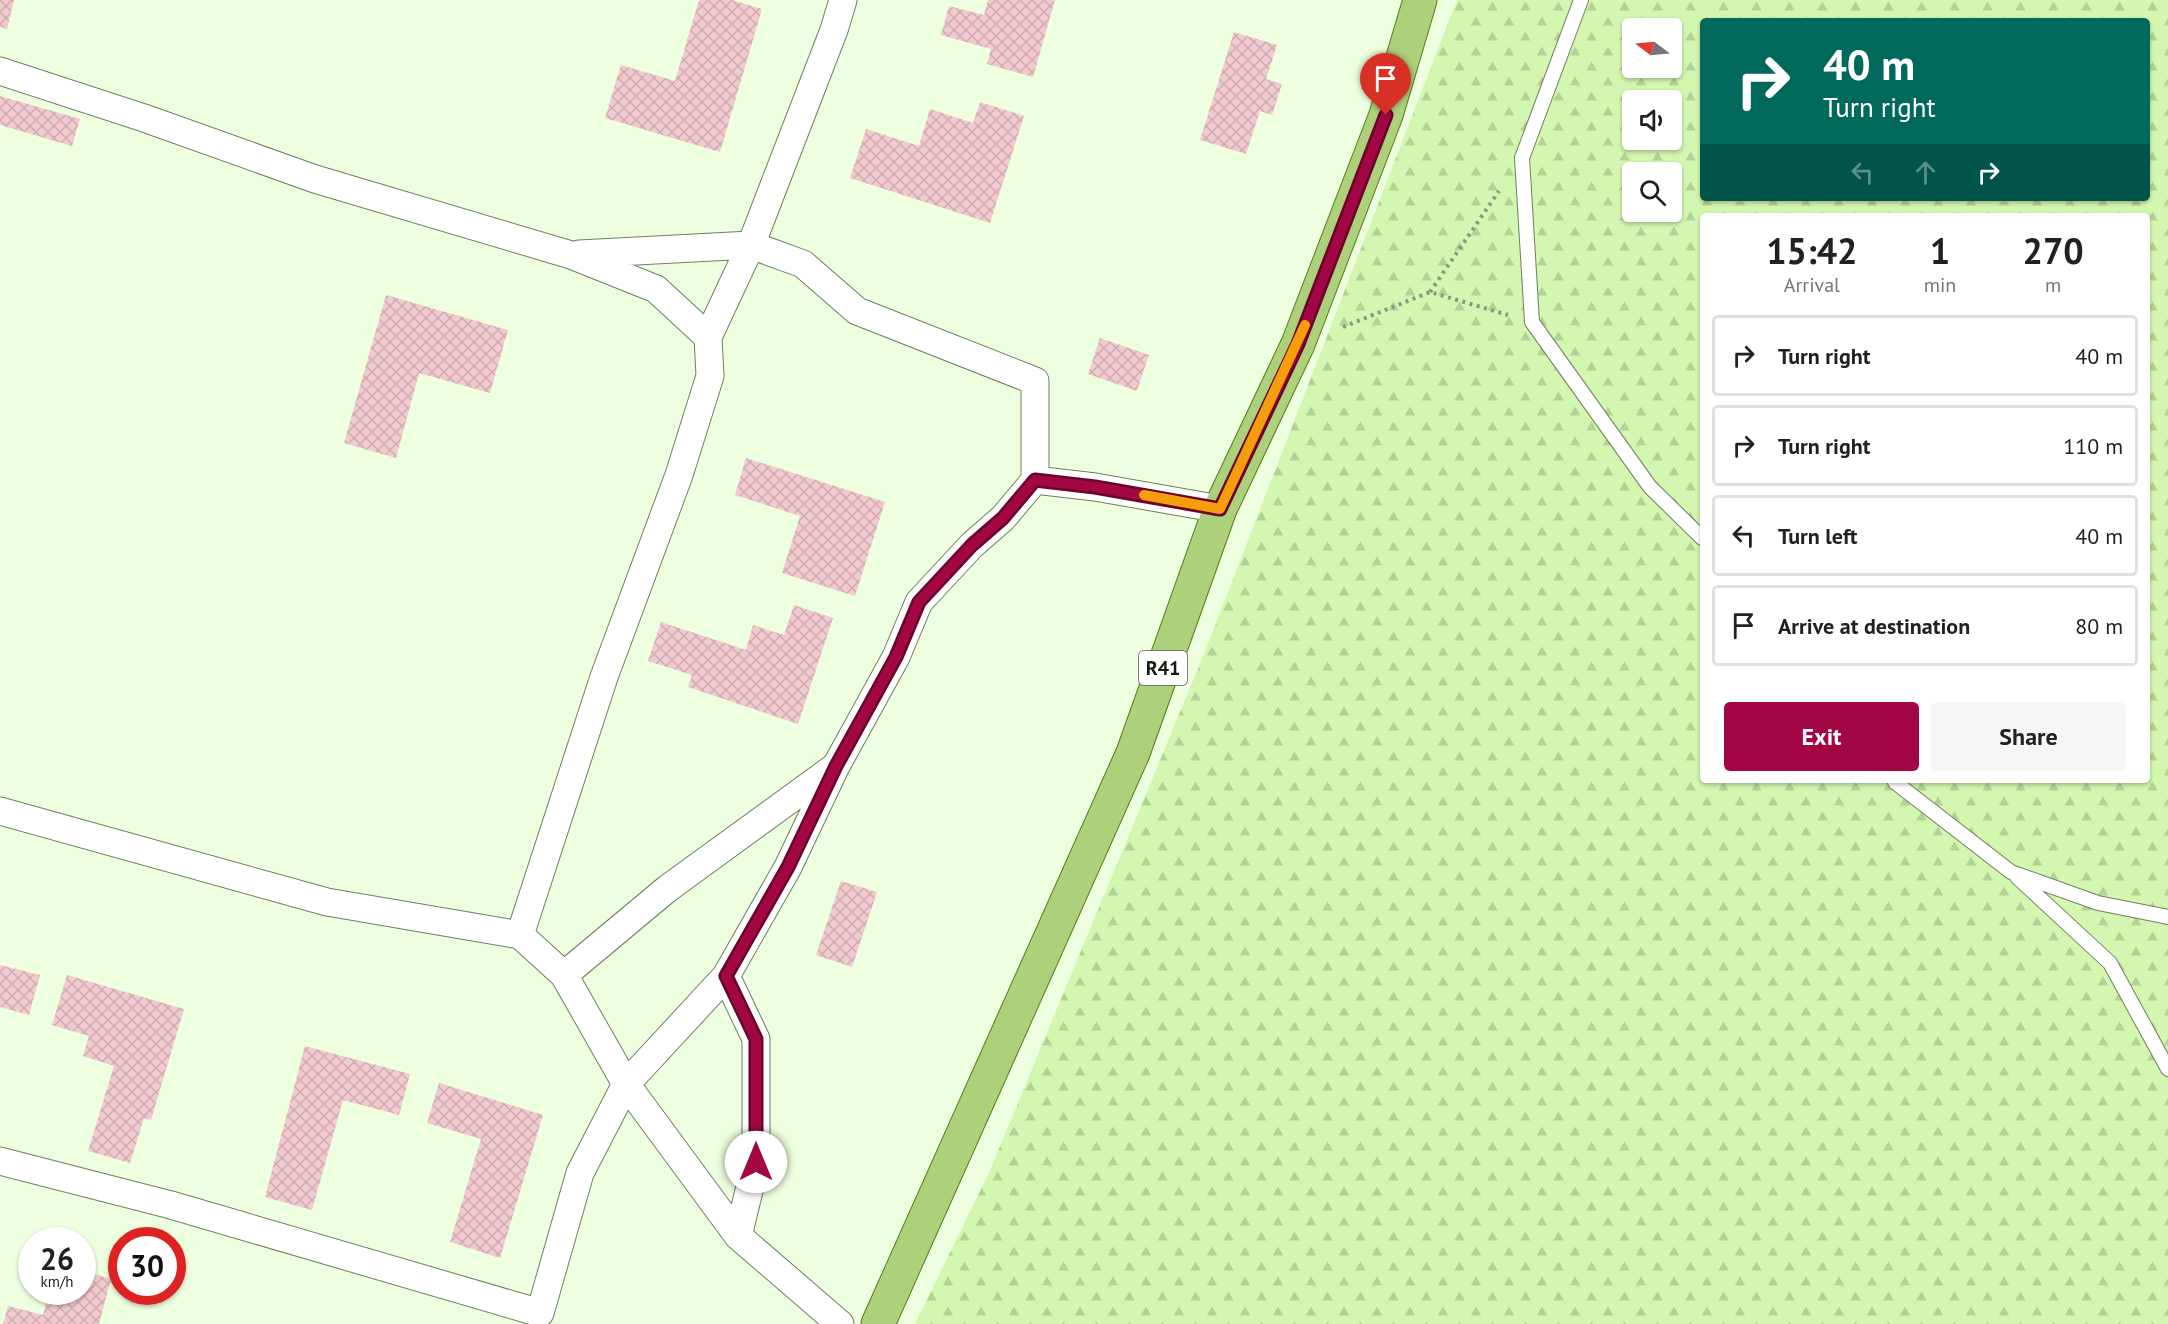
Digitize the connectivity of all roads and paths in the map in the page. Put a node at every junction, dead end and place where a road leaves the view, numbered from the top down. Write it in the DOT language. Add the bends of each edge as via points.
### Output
graph roads {
  1 [pos="843,0"];
  2 [pos="1420,0"];
  3 [pos="1581,0"];
  4 [pos="0,71"];
  5 [pos="1522,158"];
  6 [pos="751,245"];
  7 [pos="571,255"];
  8 [pos="1430,292"];
  9 [pos="1532,322"];
  10 [pos="708,336"];
  11 [pos="1298,344"];
  12 [pos="1035,480"];
  13 [pos="1220,509"];
  14 [pos="1700,536"];
  15 [pos="836,766"];
  16 [pos="1898,783"];
  17 [pos="0,811"];
  18 [pos="2011,872"];
  19 [pos="2168,917"];
  20 [pos="520,935"];
  21 [pos="564,975"];
  22 [pos="726,976"];
  23 [pos="2168,1069"];
  24 [pos="626,1084"];
  25 [pos="0,1161"];
  26 [pos="738,1236"];
  27 [pos="840,1324"];
  28 [pos="878,1324"];
  1 -- 6 [label="street"];
  2 -- 11 [label="main road, R41" via="1386,115"];
  3 -- 5 [label="lane"];
  4 -- 7 [label="street" via="315,179"];
  5 -- 8 [label="path"];
  5 -- 9 [label="lane"];
  6 -- 7 [label="street"];
  6 -- 10 [label="street"];
  6 -- 12 [label="street" via="803,264 857,311 1035,381"];
  7 -- 10 [label="street" via="656,289"];
  8 -- 9 [label="path"];
  8 -- 11 [label="path"];
  9 -- 14 [label="lane" via="1650,487"];
  10 -- 20 [label="street" via="710,376 679,475 604,677"];
  11 -- 13 [label="main road, R41"];
  12 -- 13 [label="street"];
  12 -- 15 [label="street" via="919,602 896,657"];
  13 -- 28 [label="main road, R41" via="1133,753"];
  15 -- 21 [label="street" via="667,889"];
  15 -- 22 [label="street" via="788,867"];
  16 -- 18 [label="lane"];
  17 -- 20 [label="street" via="327,902"];
  18 -- 19 [label="lane" via="2098,903"];
  18 -- 23 [label="lane" via="2110,963"];
  20 -- 21 [label="street"];
  21 -- 24 [label="street"];
  22 -- 24 [label="street"];
  22 -- 26 [label="street" via="756,1039 756,1162"];
  24 -- 25 [label="street" via="580,1173 540,1313 171,1205"];
  24 -- 26 [label="street"];
  26 -- 27 [label="street"];
}
